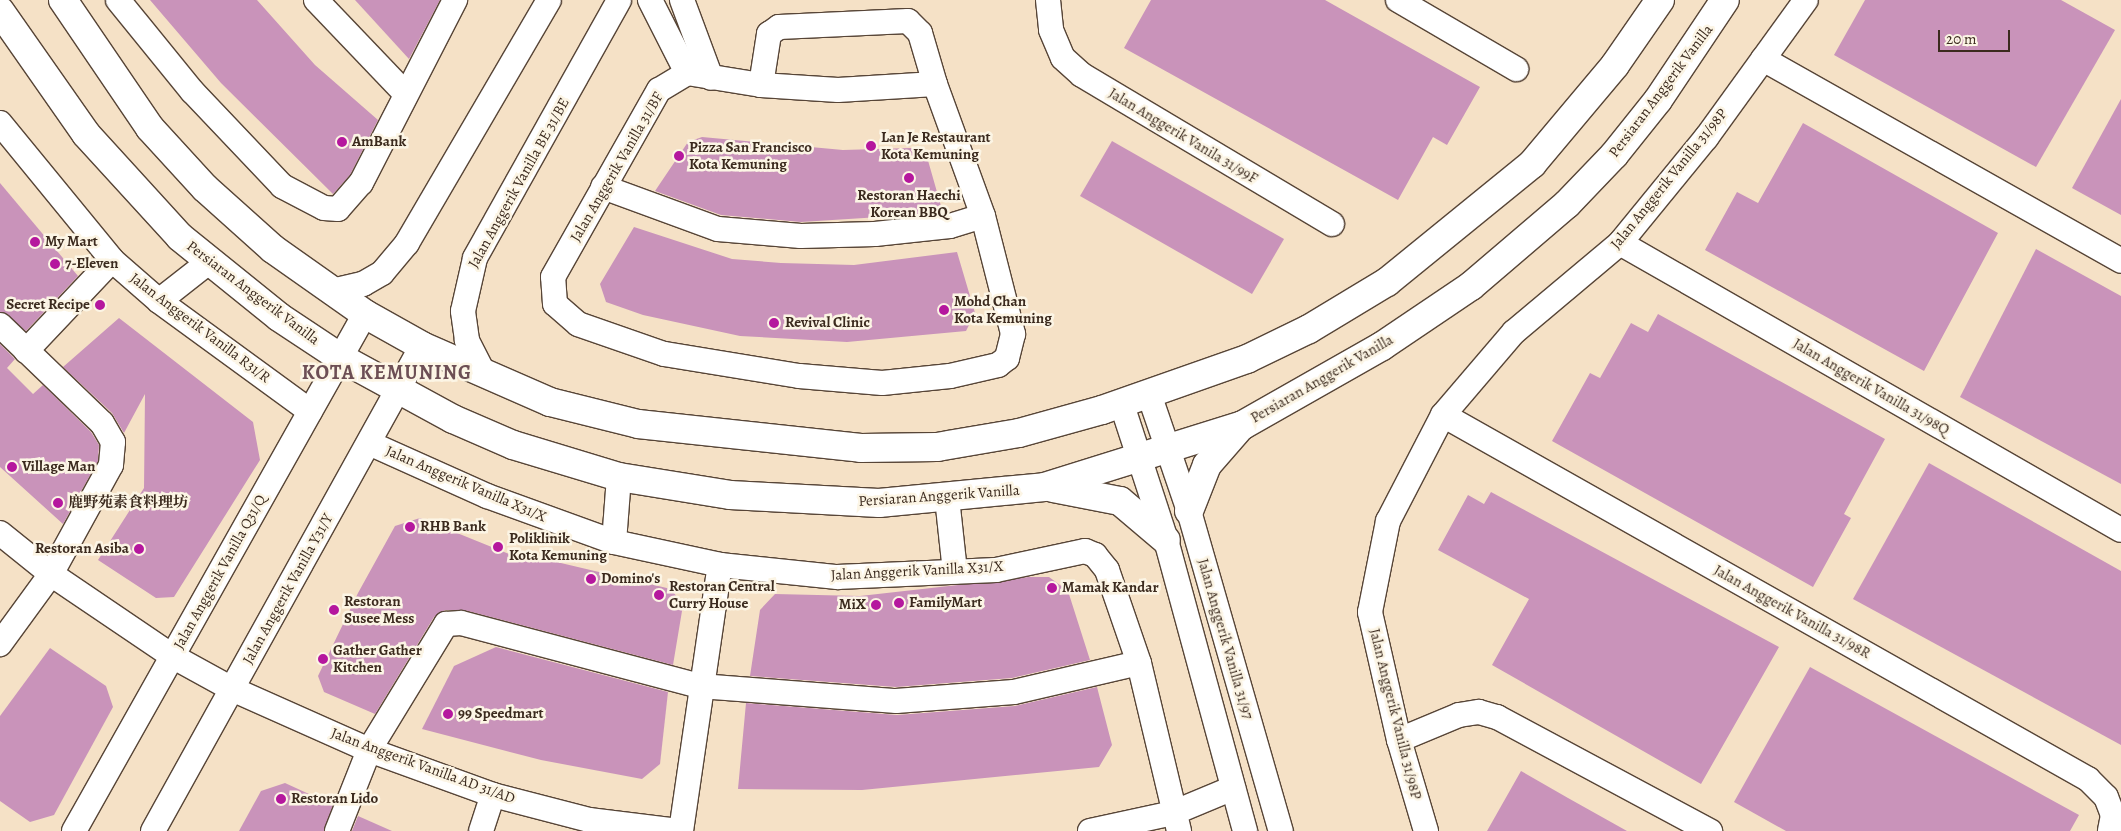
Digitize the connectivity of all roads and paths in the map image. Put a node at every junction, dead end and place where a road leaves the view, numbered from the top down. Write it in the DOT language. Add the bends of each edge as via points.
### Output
graph roads {
  1 [pos="63,0"];
  2 [pos="118,0"];
  3 [pos="316,0"];
  4 [pos="455,0"];
  5 [pos="549,0"];
  6 [pos="619,0"];
  7 [pos="650,0"];
  8 [pos="682,0"];
  9 [pos="1048,0"];
  10 [pos="1398,0"];
  11 [pos="1660,0"];
  12 [pos="1725,0"];
  13 [pos="1806,0"];
  14 [pos="2,18"];
  15 [pos="1763,59"];
  16 [pos="1516,68"];
  17 [pos="687,73"];
  18 [pos="712,78"];
  19 [pos="935,84"];
  20 [pos="761,85"];
  21 [pos="406,93"];
  22 [pos="0,123"];
  23 [pos="603,187"];
  24 [pos="983,216"];
  25 [pos="1332,224"];
  26 [pos="1620,243"];
  27 [pos="112,260"];
  28 [pos="210,261"];
  29 [pos="2121,261"];
  30 [pos="332,290"];
  31 [pos="159,301"];
  32 [pos="365,314"];
  33 [pos="0,325"];
  34 [pos="422,346"];
  35 [pos="26,352"];
  36 [pos="341,358"];
  37 [pos="484,374"];
  38 [pos="398,390"];
  39 [pos="1150,397"];
  40 [pos="1122,405"];
  41 [pos="310,411"];
  42 [pos="1443,416"];
  43 [pos="1242,425"];
  44 [pos="369,443"];
  45 [pos="1169,447"];
  46 [pos="1138,456"];
  47 [pos="618,477"];
  48 [pos="1044,487"];
  49 [pos="947,498"];
  50 [pos="1189,511"];
  51 [pos="2121,530"];
  52 [pos="0,533"];
  53 [pos="1166,540"];
  54 [pos="614,542"];
  55 [pos="720,565"];
  56 [pos="956,572"];
  57 [pos="51,574"];
  58 [pos="0,644"];
  59 [pos="172,656"];
  60 [pos="1139,663"];
  61 [pos="700,686"];
  62 [pos="232,689"];
  63 [pos="1399,740"];
  64 [pos="369,750"];
  65 [pos="1233,788"];
  66 [pos="493,795"];
  67 [pos="1176,822"];
  68 [pos="74,831"];
  69 [pos="153,831"];
  70 [pos="336,831"];
  71 [pos="481,831"];
  72 [pos="681,831"];
  73 [pos="1090,831"];
  74 [pos="1245,831"];
  75 [pos="1280,831"];
  76 [pos="1426,831"];
  77 [pos="1710,831"];
  78 [pos="2110,831"];
  1 -- 30 [label="main road" via="150,128 205,188 273,249"];
  2 -- 21 [label="street" via="241,146 282,186 324,208 338,209 361,183"];
  3 -- 21 [label="street"];
  4 -- 21 [label="street"];
  5 -- 30 [label="street" via="407,243 382,273 363,284"];
  6 -- 37 [label="street, Jalan Anggerik Vanilla BE 31/BE" via="475,258 463,311 468,340"];
  7 -- 17 [label="street"];
  8 -- 18 [label="street"];
  9 -- 25 [label="street, Jalan Anggerik Vanila 31/99F" via="1051,30 1063,58 1082,75"];
  10 -- 16 [label="street"];
  11 -- 39 [label="main road" via="1579,112 1532,164 1470,218 1387,282 1309,329"];
  12 -- 43 [label="main road, Persiaran Anggerik Vanilla" via="1658,100 1567,204 1471,286 1382,346"];
  13 -- 15 [label="street, Jalan Anggerik Vanilla 31/98P"];
  14 -- 28 [label="main road, Persiaran Anggerik Vanilla" via="86,134 180,237"];
  15 -- 26 [label="street, Jalan Anggerik Vanilla 31/98P" via="1706,138"];
  15 -- 29 [label="street"];
  17 -- 18 [label="street"];
  17 -- 23 [label="street, Jalan Anggerik Vanilla 31/BF" via="659,90"];
  18 -- 20 [label="street"];
  19 -- 20 [label="street" via="838,90"];
  19 -- 20 [label="street, Jalan Anggerik Vanilla 31/BF" via="920,33 908,21 779,27 769,34"];
  19 -- 24 [label="street, Jalan Anggerik Vanilla 31/BF"];
  22 -- 27 [label="street, Jalan Anggerik Vanilla R31/R"];
  23 -- 24 [label="street" via="630,200 718,229 782,234 875,234 950,226"];
  23 -- 24 [label="street, Jalan Anggerik Vanilla 31/BF" via="553,277 555,304 578,324 664,354 799,376 882,383 950,376 998,365 1007,358 1013,334"];
  26 -- 42 [label="street, Jalan Anggerik Vanilla 31/98P" via="1514,332"];
  26 -- 51 [label="street, Jalan Anggerik Vanilla 31/98Q"];
  27 -- 31 [label="street, Jalan Anggerik Vanilla R31/R"];
  27 -- 35 [label="street"];
  28 -- 31 [label="street"];
  28 -- 36 [label="main road, Persiaran Anggerik Vanilla"];
  30 -- 32 [label="main road"];
  31 -- 41 [label="street, Jalan Anggerik Vanilla R31/R"];
  32 -- 34 [label="main road"];
  32 -- 36 [label="street, Jalan Anggerik Vanilla Q31/Q"];
  33 -- 35 [label="street"];
  34 -- 37 [label="main road"];
  34 -- 38 [label="street, Jalan Anggerik Vanilla Y31/Y"];
  35 -- 57 [label="street" via="102,423 113,442 111,465"];
  36 -- 38 [label="main road, Persiaran Anggerik Vanilla"];
  36 -- 41 [label="street, Jalan Anggerik Vanilla Q31/Q"];
  37 -- 40 [label="main road" via="550,402 638,424 861,448 937,447 1019,432"];
  38 -- 44 [label="street, Jalan Anggerik Vanilla Y31/Y"];
  38 -- 47 [label="main road, Persiaran Anggerik Vanilla" via="513,445"];
  39 -- 40 [label="main road"];
  39 -- 45 [label="street, Jalan Anggerik Vanilla 31/97"];
  40 -- 46 [label="street, Jalan Anggerik Vanilla 31/97"];
  41 -- 59 [label="street, Jalan Anggerik Vanilla Q31/Q"];
  42 -- 63 [label="street, Jalan Anggerik Vanilla 31/98P" via="1388,521 1370,612"];
  42 -- 78 [label="street, Jalan Anggerik Vanilla 31/98R" via="2088,779 2106,797 2113,816"];
  43 -- 45 [label="main road, Persiaran Anggerik Vanilla"];
  43 -- 50 [label="main road" via="1207,465"];
  44 -- 54 [label="street, Jalan Anggerik Vanilla X31/X" via="487,496"];
  44 -- 62 [label="street, Jalan Anggerik Vanilla Y31/Y"];
  45 -- 46 [label="main road, Persiaran Anggerik Vanilla"];
  45 -- 50 [label="street, Jalan Anggerik Vanilla 31/97"];
  46 -- 48 [label="main road, Persiaran Anggerik Vanilla"];
  46 -- 53 [label="street, Jalan Anggerik Vanilla 31/97"];
  47 -- 49 [label="main road, Persiaran Anggerik Vanilla" via="812,502"];
  47 -- 54 [label="street"];
  48 -- 49 [label="main road, Persiaran Anggerik Vanilla"];
  48 -- 53 [label="main road" via="1084,490 1120,501"];
  49 -- 56 [label="street"];
  50 -- 75 [label="street, Jalan Anggerik Vanilla 31/97"];
  52 -- 57 [label="street, Jalan Anggerik Vanilla AD 31/AD"];
  53 -- 65 [label="street, Jalan Anggerik Vanilla 31/97"];
  54 -- 55 [label="street, Jalan Anggerik Vanilla X31/X"];
  55 -- 56 [label="street, Jalan Anggerik Vanilla X31/X" via="837,577"];
  55 -- 61 [label="street"];
  56 -- 60 [label="street, Jalan Anggerik Vanilla X31/X" via="996,570 1085,551 1095,555 1107,570"];
  57 -- 58 [label="street"];
  57 -- 59 [label="street, Jalan Anggerik Vanilla AD 31/AD"];
  59 -- 62 [label="street, Jalan Anggerik Vanilla AD 31/AD"];
  59 -- 68 [label="street, Jalan Anggerik Vanilla Q31/Q"];
  60 -- 61 [label="street" via="1014,692 896,701"];
  60 -- 67 [label="street"];
  61 -- 64 [label="street" via="461,623 446,624"];
  61 -- 72 [label="street"];
  62 -- 64 [label="street, Jalan Anggerik Vanilla AD 31/AD"];
  62 -- 69 [label="street, Jalan Anggerik Vanilla Y31/Y"];
  63 -- 76 [label="street, Jalan Anggerik Vanilla 31/98P"];
  63 -- 77 [label="street" via="1458,715 1479,712 1496,717"];
  64 -- 66 [label="street, Jalan Anggerik Vanilla AD 31/AD"];
  64 -- 70 [label="street"];
  65 -- 67 [label="street"];
  65 -- 74 [label="street, Jalan Anggerik Vanilla 31/97"];
  66 -- 71 [label="street"];
  66 -- 72 [label="street, Jalan Anggerik Vanilla AD 31/AD" via="589,820"];
  67 -- 73 [label="street"];
}
